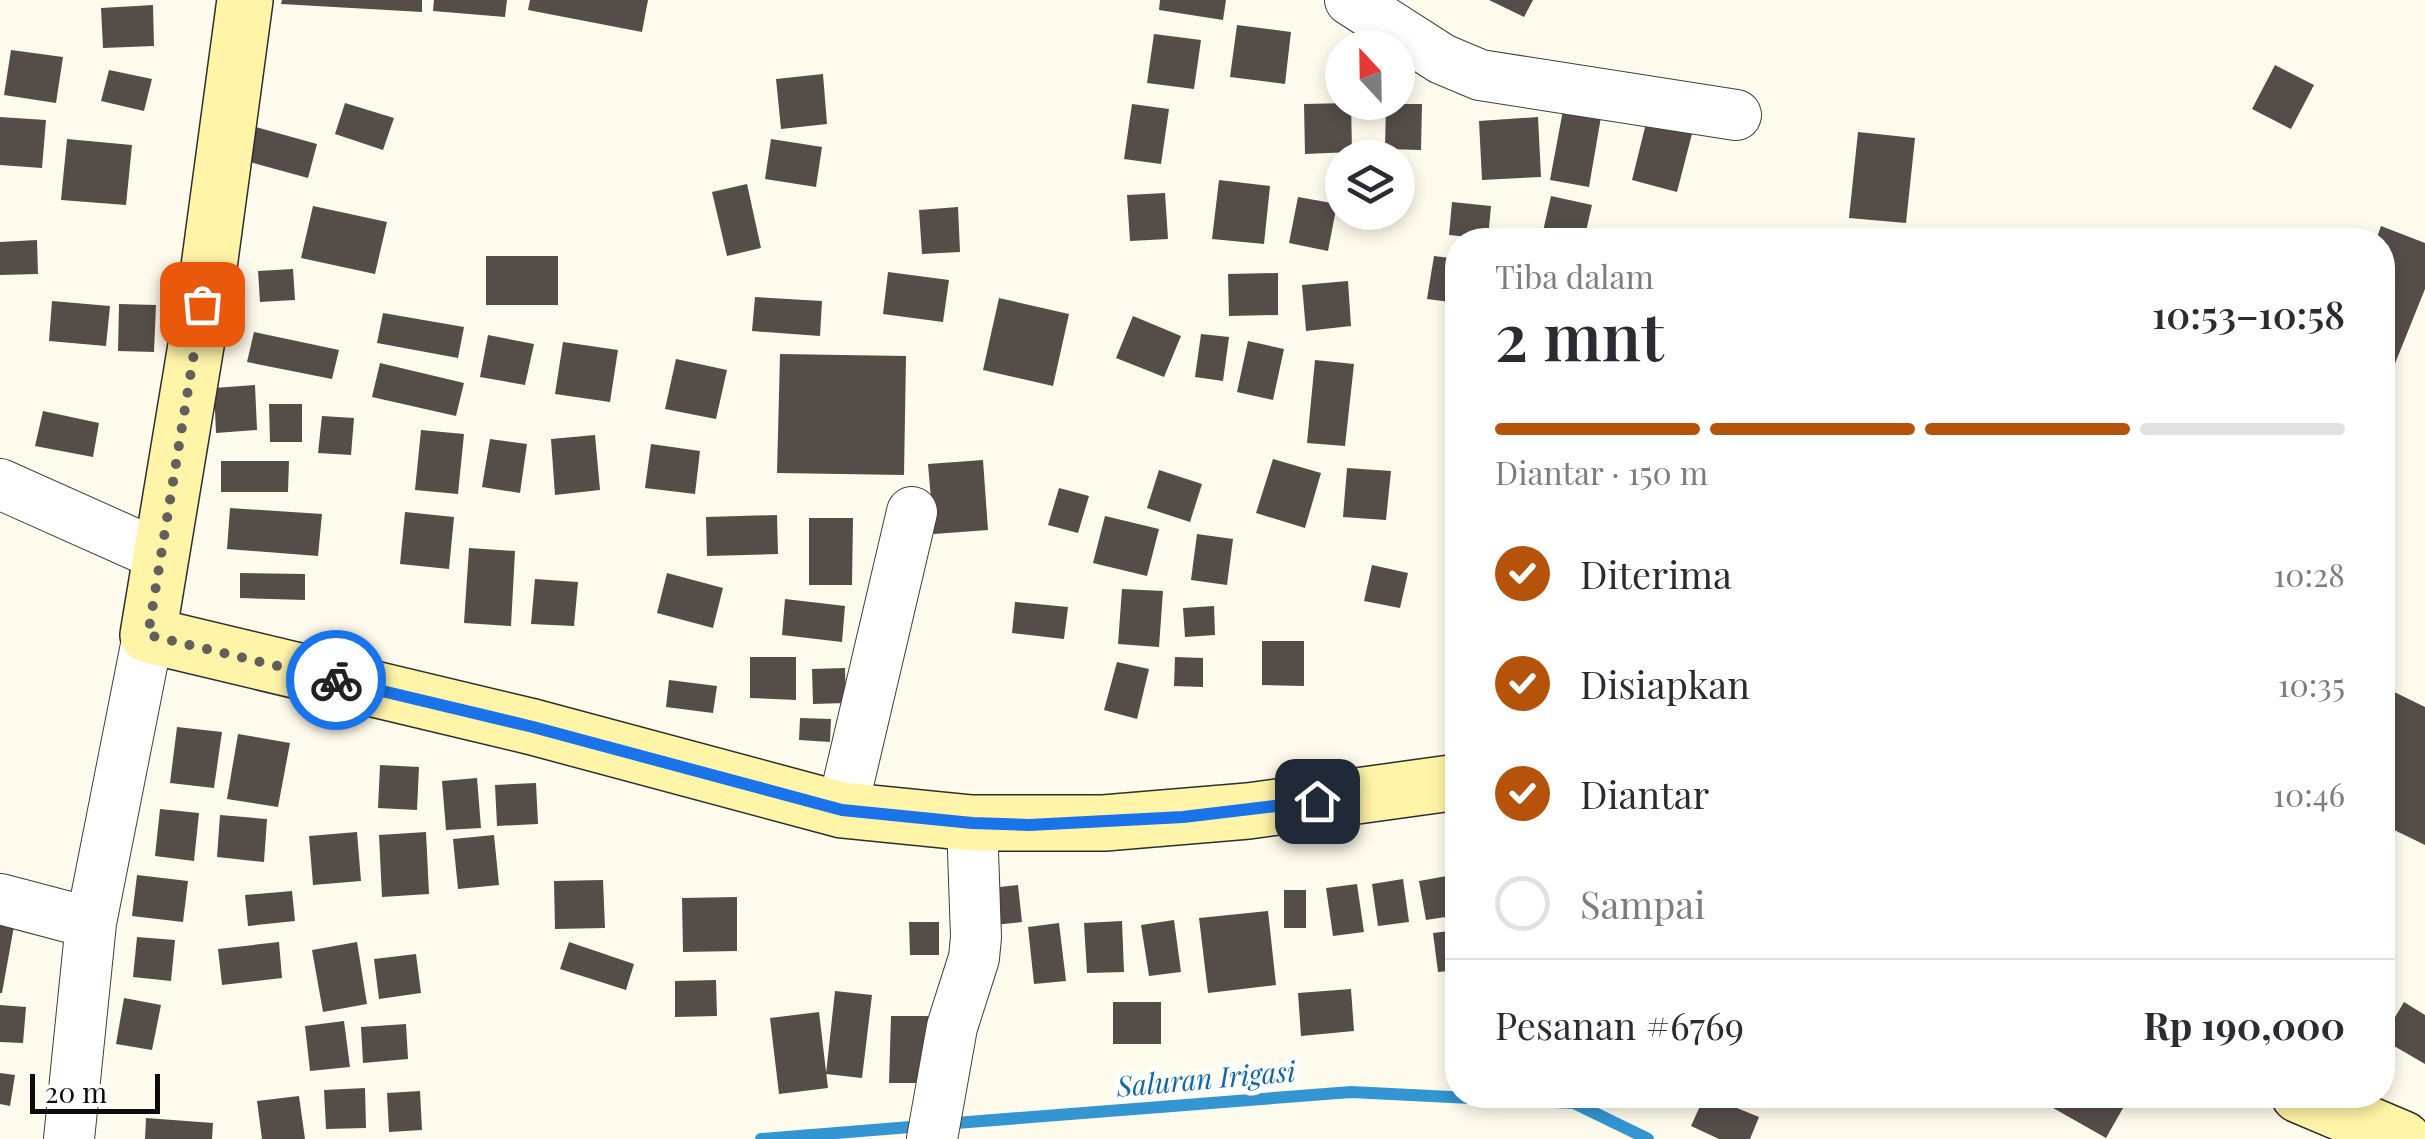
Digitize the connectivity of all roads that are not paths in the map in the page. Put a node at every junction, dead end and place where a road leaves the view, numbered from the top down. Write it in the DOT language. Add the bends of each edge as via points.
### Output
graph roads {
  1 [pos="245,0"];
  2 [pos="1350,0"];
  3 [pos="1736,115"];
  4 [pos="0,484"];
  5 [pos="912,512"];
  6 [pos="161,556"];
  7 [pos="148,635"];
  8 [pos="1445,784"];
  9 [pos="842,810"];
  10 [pos="972,823"];
  11 [pos="0,899"];
  12 [pos="91,923"];
  13 [pos="2330,1108"];
  14 [pos="70,1139"];
  15 [pos="932,1139"];
  16 [pos="2403,1139"];
  1 -- 6 [label="street"];
  2 -- 3 [label="street" via="1480,75"];
  4 -- 6 [label="street"];
  5 -- 9 [label="street"];
  6 -- 7 [label="street"];
  7 -- 9 [label="street"];
  7 -- 12 [label="street"];
  8 -- 10 [label="street" via="1248,812 1104,823"];
  9 -- 10 [label="street"];
  10 -- 15 [label="street" via="974,958 952,1027"];
  11 -- 12 [label="street"];
  12 -- 14 [label="street"];
  13 -- 16 [label="street"];
}
